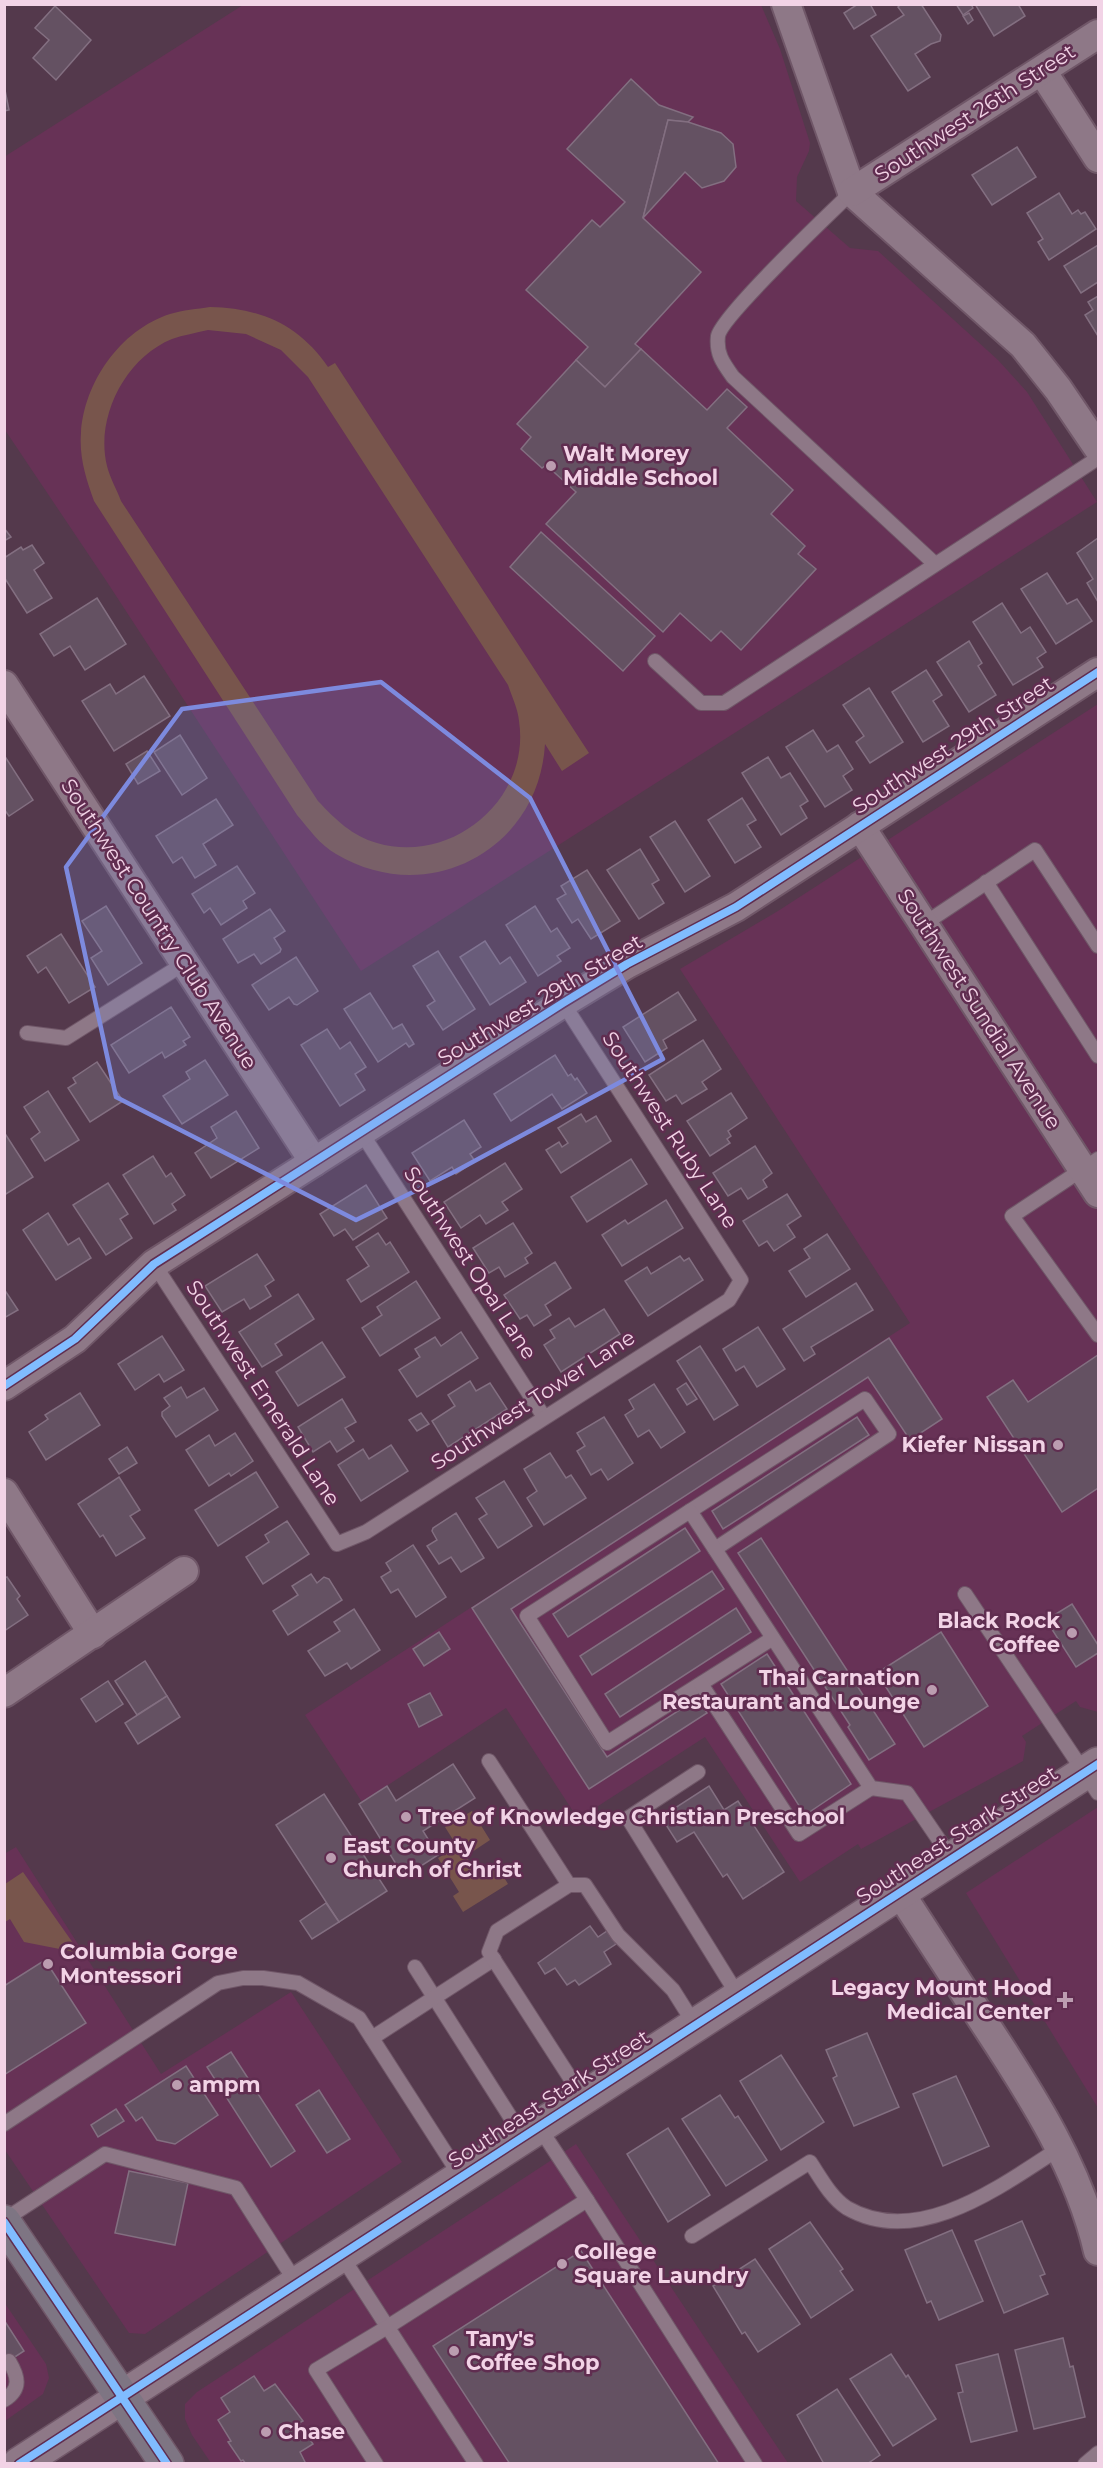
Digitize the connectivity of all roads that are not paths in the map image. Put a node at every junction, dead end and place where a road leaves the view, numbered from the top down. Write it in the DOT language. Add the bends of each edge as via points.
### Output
graph roads {
  1 [pos="786,4"];
  2 [pos="1098,34"];
  3 [pos="1042,71"];
  4 [pos="1098,158"];
  5 [pos="852,192"];
  6 [pos="1098,448"];
  7 [pos="1098,458"];
  8 [pos="935,564"];
  9 [pos="655,661"];
  10 [pos="1098,672"];
  11 [pos="4,685"];
  12 [pos="860,826"];
  13 [pos="986,882"];
  14 [pos="924,924"];
  15 [pos="1098,946"];
  16 [pos="185,963"];
  17 [pos="563,1003"];
  18 [pos="27,1033"];
  19 [pos="1098,1056"];
  20 [pos="362,1132"];
  21 [pos="314,1162"];
  22 [pos="1091,1164"];
  23 [pos="1098,1193"];
  24 [pos="154,1264"];
  25 [pos="741,1280"];
  26 [pos="1098,1335"];
  27 [pos="4,1386"];
  28 [pos="544,1418"];
  29 [pos="4,1493"];
  30 [pos="690,1511"];
  31 [pos="337,1544"];
  32 [pos="715,1549"];
  33 [pos="184,1571"];
  34 [pos="965,1594"];
  35 [pos="93,1634"];
  36 [pos="774,1638"];
  37 [pos="701,1684"];
  38 [pos="4,1693"];
  39 [pos="489,1761"];
  40 [pos="698,1772"];
  41 [pos="1094,1777"];
  42 [pos="871,1788"];
  43 [pos="952,1859"];
  44 [pos="569,1885"];
  45 [pos="900,1893"];
  46 [pos="494,1959"];
  47 [pos="415,1967"];
  48 [pos="739,1997"];
  49 [pos="434,1998"];
  50 [pos="695,2025"];
  51 [pos="372,2038"];
  52 [pos="583,2098"];
  53 [pos="4,2124"];
  54 [pos="531,2132"];
  55 [pos="1060,2148"];
  56 [pos="461,2177"];
  57 [pos="586,2200"];
  58 [pos="4,2221"];
  59 [pos="692,2236"];
  60 [pos="1098,2251"];
  61 [pos="341,2255"];
  62 [pos="297,2284"];
  63 [pos="389,2326"];
  64 [pos="9,2361"];
  65 [pos="122,2397"];
  66 [pos="4,2400"];
  67 [pos="1098,2453"];
  68 [pos="19,2463"];
  69 [pos="167,2463"];
  70 [pos="376,2463"];
  71 [pos="476,2463"];
  72 [pos="755,2463"];
  73 [pos="1085,2463"];
  1 -- 5 [label="street"];
  2 -- 3 [label="street, Southwest 26th Street"];
  3 -- 4 [label="street"];
  3 -- 5 [label="street, Southwest 26th Street"];
  5 -- 6 [label="street" via="1023,345"];
  5 -- 8 [label="lane" via="740,305 718,333 718,355 733,377"];
  7 -- 8 [label="lane"];
  8 -- 9 [label="lane" via="724,703 701,703"];
  10 -- 12 [label="street, Southwest 29th Street"];
  11 -- 16 [label="street, Southwest Country Club Avenue"];
  12 -- 14 [label="street, Southwest Sundial Avenue"];
  12 -- 17 [label="street, Southwest 29th Street" via="735,907"];
  13 -- 14 [label="lane"];
  13 -- 15 [label="lane" via="1035,850"];
  13 -- 19 [label="lane"];
  14 -- 22 [label="street, Southwest Sundial Avenue"];
  16 -- 18 [label="lane" via="66,1038"];
  16 -- 21 [label="street, Southwest Country Club Avenue"];
  17 -- 20 [label="street, Southwest 29th Street"];
  17 -- 25 [label="lane, Southwest Ruby Lane"];
  20 -- 21 [label="street, Southwest 29th Street"];
  20 -- 28 [label="lane, Southwest Opal Lane"];
  21 -- 24 [label="street, Southwest 29th Street"];
  22 -- 23 [label="street, Southwest Sundial Avenue"];
  22 -- 26 [label="lane" via="1012,1216"];
  24 -- 27 [label="street, Southwest 29th Street" via="75,1339"];
  24 -- 31 [label="lane, Southwest Emerald Lane"];
  25 -- 28 [label="lane, Southwest Tower Lane" via="729,1300"];
  28 -- 31 [label="lane, Southwest Tower Lane" via="366,1532"];
  29 -- 35 [label="street"];
  30 -- 32 [label="lane"];
  30 -- 32 [label="lane" via="865,1399 889,1434"];
  30 -- 37 [label="lane" via="526,1616 607,1743"];
  32 -- 36 [label="lane"];
  33 -- 35 [label="street"];
  34 -- 41 [label="lane"];
  35 -- 38 [label="street"];
  36 -- 37 [label="lane"];
  36 -- 42 [label="lane"];
  37 -- 42 [label="lane" via="799,1834"];
  39 -- 44 [label="lane"];
  40 -- 48 [label="lane" via="628,1818"];
  41 -- 43 [label="main road, Southeast Stark Street"];
  42 -- 43 [label="lane" via="907,1793"];
  43 -- 45 [label="main road, Southeast Stark Street"];
  44 -- 46 [label="lane" via="498,1931 489,1952"];
  44 -- 50 [label="lane" via="585,1885 618,1935 673,1990"];
  45 -- 48 [label="main road, Southeast Stark Street"];
  45 -- 55 [label="street" via="1033,2099"];
  46 -- 49 [label="lane"];
  46 -- 52 [label="lane"];
  47 -- 49 [label="lane"];
  48 -- 50 [label="main road, Southeast Stark Street"];
  49 -- 51 [label="lane"];
  49 -- 54 [label="lane"];
  50 -- 52 [label="main road, Southeast Stark Street"];
  51 -- 53 [label="lane" via="359,2018 298,1983 262,1978 218,1983"];
  51 -- 56 [label="lane"];
  52 -- 54 [label="main road, Southeast Stark Street"];
  54 -- 56 [label="main road, Southeast Stark Street"];
  54 -- 57 [label="lane"];
  55 -- 59 [label="lane" via="983,2198 909,2222 874,2220 845,2207 810,2162"];
  55 -- 60 [label="street"];
  56 -- 61 [label="main road, Southeast Stark Street"];
  57 -- 63 [label="lane"];
  57 -- 72 [label="lane"];
  58 -- 62 [label="lane" via="105,2154 236,2188"];
  58 -- 65 [label="highway"];
  61 -- 62 [label="main road, Southeast Stark Street"];
  61 -- 63 [label="lane"];
  62 -- 65 [label="main road, Southeast Stark Street"];
  63 -- 70 [label="lane" via="315,2370"];
  63 -- 71 [label="lane"];
  64 -- 66 [label="lane" via="17,2373 18,2385"];
  65 -- 68 [label="main road, Southeast Stark Street"];
  65 -- 69 [label="highway"];
  67 -- 73 [label="lane"];
}
